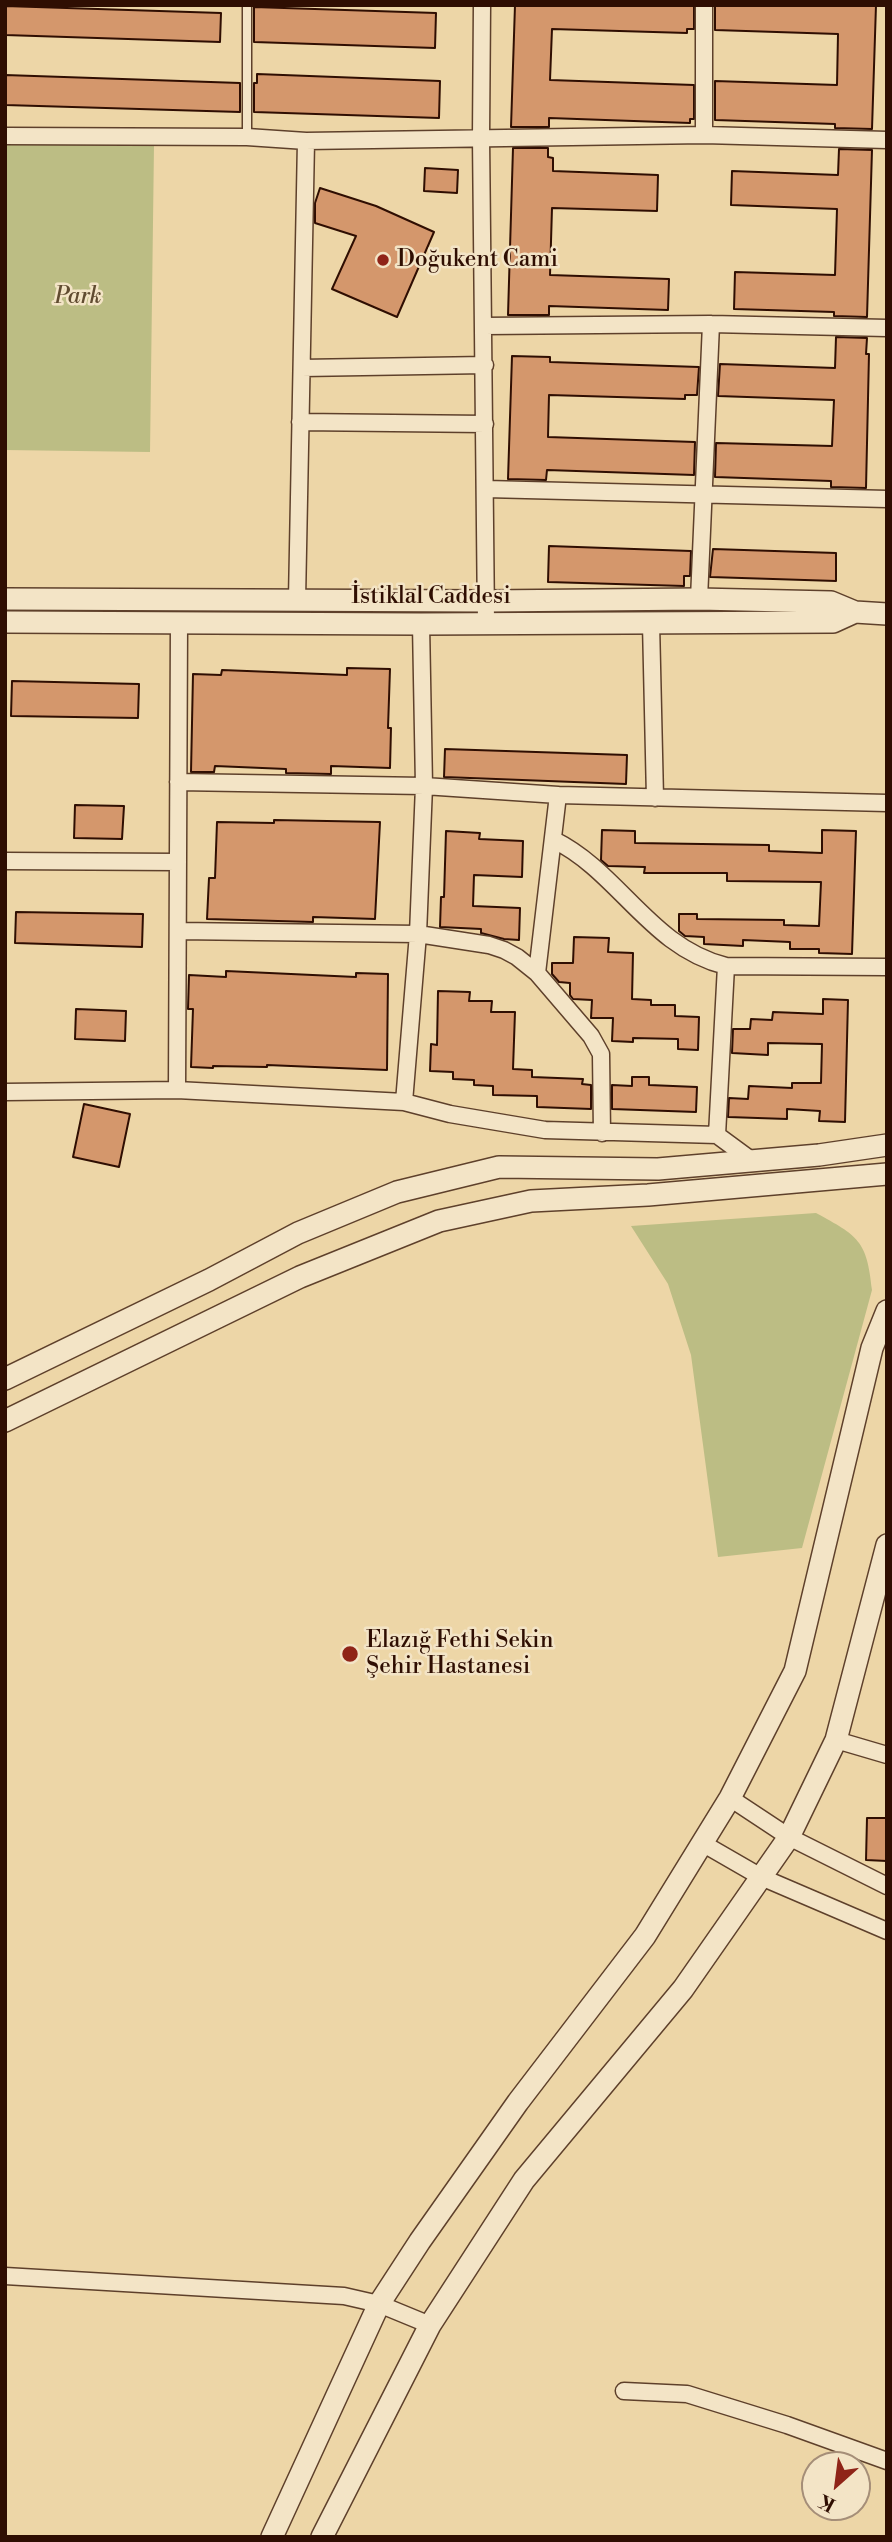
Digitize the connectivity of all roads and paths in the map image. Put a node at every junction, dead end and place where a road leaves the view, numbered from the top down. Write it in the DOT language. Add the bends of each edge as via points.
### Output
graph roads {
  1 [pos="247,5"];
  2 [pos="482,5"];
  3 [pos="704,5"];
  4 [pos="704,135"];
  5 [pos="5,136"];
  6 [pos="247,137"];
  7 [pos="481,137"];
  8 [pos="887,140"];
  9 [pos="306,141"];
  10 [pos="711,324"];
  11 [pos="484,326"];
  12 [pos="887,328"];
  13 [pos="485,365"];
  14 [pos="302,368"];
  15 [pos="300,422"];
  16 [pos="485,424"];
  17 [pos="486,489"];
  18 [pos="702,496"];
  19 [pos="887,499"];
  20 [pos="5,599"];
  21 [pos="699,599"];
  22 [pos="297,600"];
  23 [pos="487,601"];
  24 [pos="855,612"];
  25 [pos="887,614"];
  26 [pos="5,622"];
  27 [pos="652,622"];
  28 [pos="179,623"];
  29 [pos="486,623"];
  30 [pos="421,624"];
  31 [pos="178,782"];
  32 [pos="424,786"];
  33 [pos="558,795"];
  34 [pos="655,798"];
  35 [pos="887,803"];
  36 [pos="554,840"];
  37 [pos="5,861"];
  38 [pos="178,862"];
  39 [pos="178,931"];
  40 [pos="418,934"];
  41 [pos="726,966"];
  42 [pos="887,967"];
  43 [pos="537,973"];
  44 [pos="177,1090"];
  45 [pos="5,1092"];
  46 [pos="404,1102"];
  47 [pos="602,1133"];
  48 [pos="717,1136"];
  49 [pos="887,1145"];
  50 [pos="751,1160"];
  51 [pos="887,1174"];
  52 [pos="887,1311"];
  53 [pos="5,1379"];
  54 [pos="5,1421"];
  55 [pos="886,1552"];
  56 [pos="836,1740"];
  57 [pos="887,1755"];
  58 [pos="730,1798"];
  59 [pos="789,1838"];
  60 [pos="702,1843"];
  61 [pos="761,1877"];
  62 [pos="887,1886"];
  63 [pos="887,1931"];
  64 [pos="5,2276"];
  65 [pos="379,2304"];
  66 [pos="430,2325"];
  67 [pos="624,2391"];
  68 [pos="887,2461"];
  69 [pos="272,2537"];
  70 [pos="322,2537"];
  1 -- 6 [label="lane"];
  2 -- 7 [label="street"];
  3 -- 4 [label="street"];
  4 -- 7 [label="street"];
  4 -- 8 [label="street"];
  5 -- 6 [label="street"];
  6 -- 9 [label="street"];
  7 -- 9 [label="street"];
  7 -- 11 [label="street"];
  9 -- 14 [label="street"];
  10 -- 11 [label="street"];
  10 -- 12 [label="street"];
  10 -- 18 [label="street"];
  11 -- 13 [label="street"];
  13 -- 14 [label="street"];
  13 -- 16 [label="street"];
  14 -- 15 [label="street"];
  15 -- 16 [label="street"];
  15 -- 22 [label="street"];
  16 -- 17 [label="street"];
  17 -- 18 [label="street"];
  17 -- 23 [label="street"];
  18 -- 19 [label="street"];
  18 -- 21 [label="street"];
  20 -- 22 [label="street, İstiklal Caddesi"];
  21 -- 23 [label="street, İstiklal Caddesi"];
  21 -- 24 [label="street, İstiklal Caddesi" via="831,602"];
  22 -- 23 [label="street, İstiklal Caddesi"];
  23 -- 29 [label="street"];
  24 -- 25 [label="street, İstiklal Caddesi"];
  24 -- 27 [label="street, İstiklal Caddesi" via="833,622"];
  26 -- 28 [label="street, İstiklal Caddesi"];
  27 -- 29 [label="street, İstiklal Caddesi"];
  27 -- 34 [label="street"];
  28 -- 30 [label="street, İstiklal Caddesi"];
  28 -- 31 [label="street"];
  29 -- 30 [label="street, İstiklal Caddesi"];
  30 -- 32 [label="street"];
  31 -- 32 [label="street"];
  31 -- 38 [label="street"];
  32 -- 33 [label="street"];
  32 -- 40 [label="street"];
  33 -- 34 [label="street"];
  33 -- 36 [label="street"];
  34 -- 35 [label="street"];
  36 -- 41 [label="street" via="575,852 676,945"];
  36 -- 43 [label="street"];
  37 -- 38 [label="street"];
  38 -- 39 [label="street"];
  39 -- 40 [label="street"];
  39 -- 44 [label="street"];
  40 -- 43 [label="street" via="489,945"];
  40 -- 46 [label="street"];
  41 -- 42 [label="street"];
  41 -- 48 [label="street"];
  43 -- 47 [label="street" via="601,1054"];
  44 -- 45 [label="street"];
  44 -- 46 [label="street"];
  46 -- 47 [label="street" via="498,1124"];
  47 -- 48 [label="street"];
  48 -- 50 [label="street"];
  49 -- 50 [label="street"];
  50 -- 53 [label="street" via="658,1169 499,1167 397,1192 298,1233"];
  51 -- 54 [label="street" via="531,1201 439,1221 300,1277"];
  52 -- 58 [label="street" via="872,1348 795,1671"];
  55 -- 56 [label="street"];
  56 -- 57 [label="street"];
  56 -- 59 [label="street"];
  58 -- 59 [label="street"];
  58 -- 60 [label="street"];
  59 -- 61 [label="street"];
  59 -- 62 [label="street"];
  60 -- 61 [label="street"];
  60 -- 65 [label="street" via="645,1936 518,2102"];
  61 -- 63 [label="street"];
  61 -- 66 [label="street" via="683,1989 524,2179"];
  64 -- 65 [label="street" via="308,2293"];
  65 -- 66 [label="street"];
  65 -- 69 [label="street"];
  66 -- 70 [label="street"];
  67 -- 68 [label="street" via="687,2394"];
}
